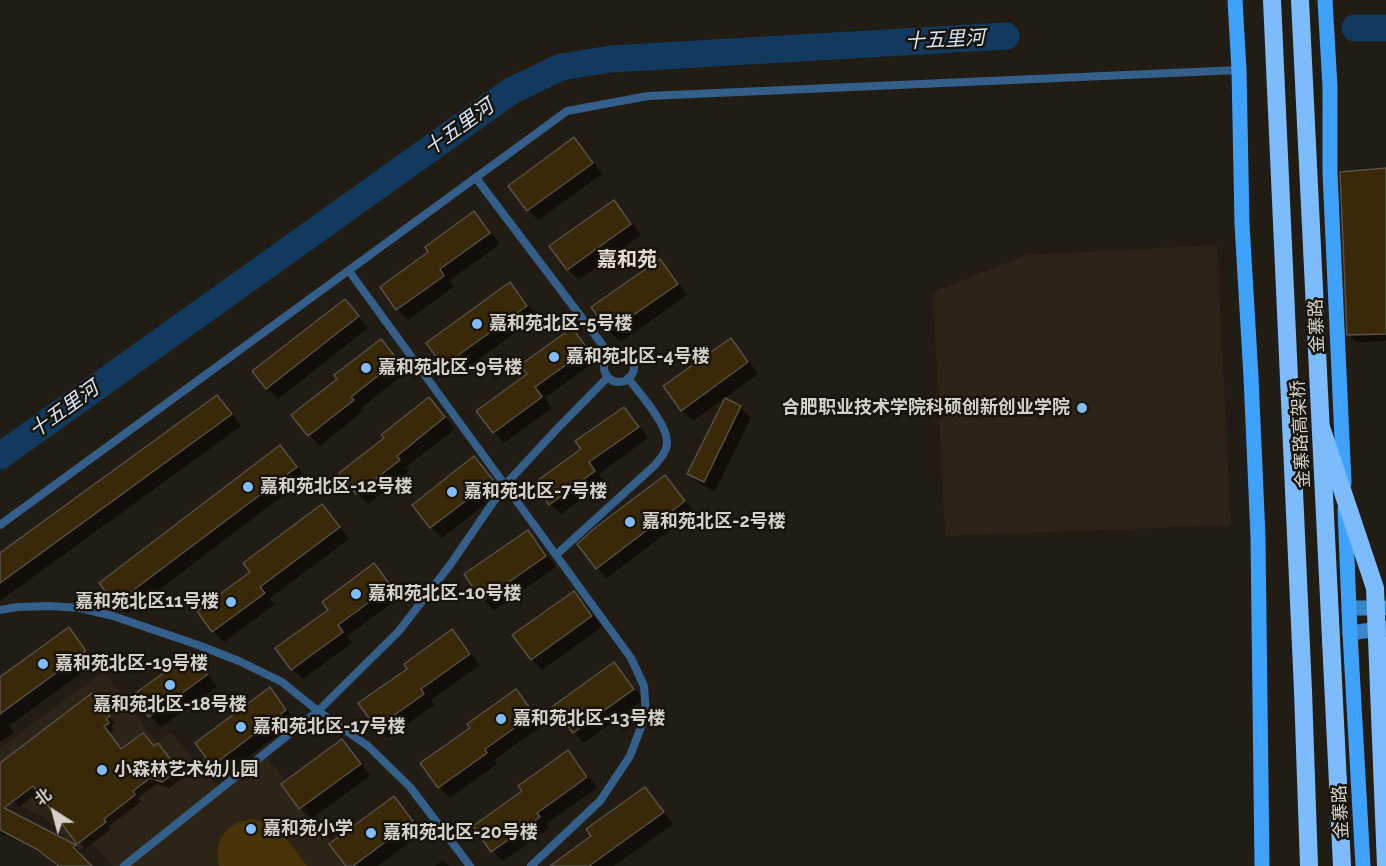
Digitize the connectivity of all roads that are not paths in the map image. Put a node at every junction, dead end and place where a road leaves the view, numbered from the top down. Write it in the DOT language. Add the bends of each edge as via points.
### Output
graph roads {
  1 [pos="1236,0"];
  2 [pos="1272,0"];
  3 [pos="1300,0"];
  4 [pos="1325,0"];
  5 [pos="1239,70"];
  6 [pos="476,178"];
  7 [pos="349,271"];
  8 [pos="610,355"];
  9 [pos="608,377"];
  10 [pos="628,378"];
  11 [pos="1321,427"];
  12 [pos="506,485"];
  13 [pos="0,525"];
  14 [pos="556,555"];
  15 [pos="1349,608"];
  16 [pos="1386,608"];
  17 [pos="0,610"];
  18 [pos="1386,628"];
  19 [pos="1350,633"];
  20 [pos="318,711"];
  21 [pos="1307,828"];
  22 [pos="124,866"];
  23 [pos="470,866"];
  24 [pos="531,866"];
  25 [pos="1262,866"];
  26 [pos="1302,866"];
  27 [pos="1309,866"];
  28 [pos="1342,866"];
  29 [pos="1363,866"];
  30 [pos="1386,866"];
  1 -- 5 [label="main road"];
  2 -- 21 [label="highway, 金寨路高架桥"];
  3 -- 11 [label="highway, 金寨路高架桥"];
  4 -- 15 [label="main road, 金寨路"];
  5 -- 6 [label="lane" via="648,96 567,111"];
  5 -- 25 [label="main road" via="1242,224 1258,537"];
  6 -- 7 [label="lane"];
  6 -- 8 [label="lane"];
  7 -- 12 [label="lane"];
  7 -- 13 [label="lane"];
  8 -- 9 [label="lane" via="604,364"];
  8 -- 10 [label="lane" via="623,352 631,358 634,368"];
  9 -- 10 [label="lane" via="616,381"];
  9 -- 12 [label="lane"];
  10 -- 14 [label="lane" via="665,430 664,453"];
  11 -- 28 [label="highway, 金寨路高架桥, bridge"];
  11 -- 30 [label="highway, bridge" via="1375,588"];
  12 -- 14 [label="lane"];
  12 -- 20 [label="lane" via="399,631"];
  14 -- 24 [label="lane" via="631,658 644,686 646,714 630,756 600,801"];
  15 -- 16 [label="street"];
  15 -- 19 [label="main road, 金寨路"];
  17 -- 20 [label="lane" via="50,606 112,616 239,661 282,682"];
  18 -- 19 [label="street"];
  19 -- 29 [label="main road, 金寨路"];
  20 -- 22 [label="lane"];
  20 -- 23 [label="lane" via="368,746 410,787"];
  21 -- 26 [label="highway"];
  21 -- 27 [label="highway, 金寨路高架桥"];
}
